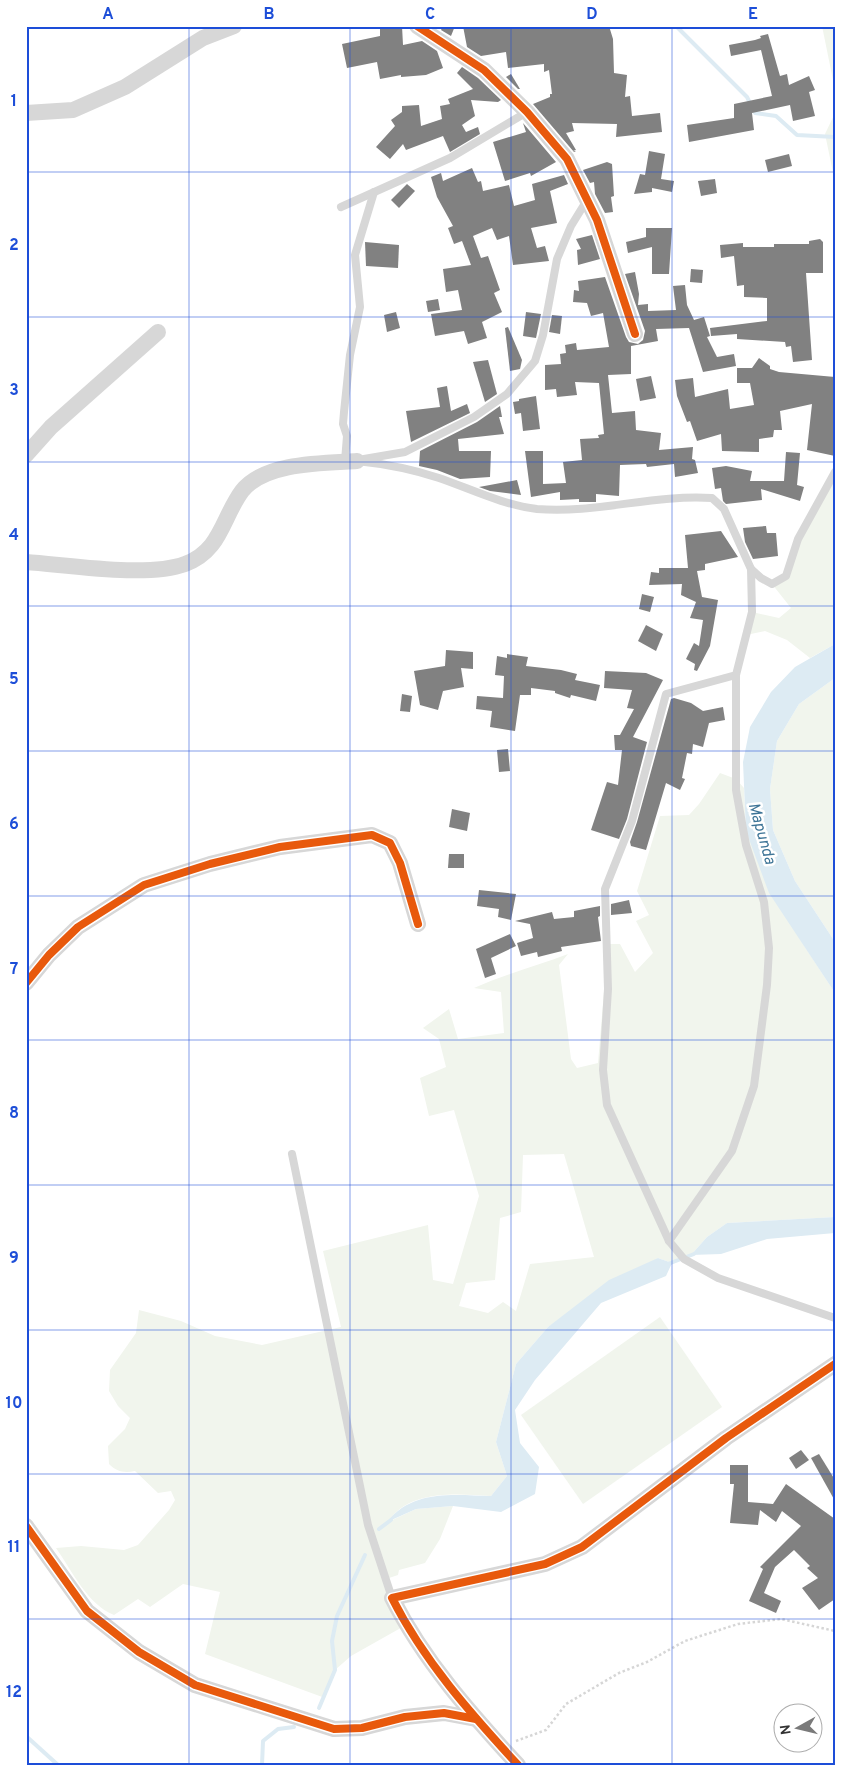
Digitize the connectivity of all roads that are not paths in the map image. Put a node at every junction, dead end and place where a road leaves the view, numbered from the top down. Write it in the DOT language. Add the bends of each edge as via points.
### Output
graph roads {
  1 [pos="234,26"];
  2 [pos="417,26"];
  3 [pos="527,112"];
  4 [pos="26,113"];
  5 [pos="374,192"];
  6 [pos="587,200"];
  7 [pos="341,207"];
  8 [pos="158,332"];
  9 [pos="635,334"];
  10 [pos="26,454"];
  11 [pos="351,461"];
  12 [pos="835,472"];
  13 [pos="26,562"];
  14 [pos="752,569"];
  15 [pos="736,675"];
  16 [pos="418,924"];
  17 [pos="26,984"];
  18 [pos="292,1154"];
  19 [pos="669,1241"];
  20 [pos="835,1318"];
  21 [pos="835,1364"];
  22 [pos="26,1526"];
  23 [pos="392,1598"];
  24 [pos="476,1719"];
  25 [pos="518,1765"];
  1 -- 4 [label="street" via="203,38 125,87 73,110"];
  2 -- 3 [label="street" via="484,70"];
  3 -- 5 [label="lane" via="450,158"];
  3 -- 6 [label="street" via="567,159"];
  5 -- 7 [label="lane"];
  5 -- 11 [label="lane" via="356,255 360,308 350,355 343,424"];
  6 -- 9 [label="street" via="605,242"];
  6 -- 11 [label="lane" via="571,226 558,260 536,361 507,394 474,417 405,452"];
  8 -- 10 [label="street" via="51,427"];
  11 -- 13 [label="street" via="294,466 267,473 243,490 212,547 187,563 159,571"];
  11 -- 14 [label="lane" via="399,466 485,496 537,509 712,498 724,509"];
  12 -- 14 [label="lane" via="798,539 786,576 772,584"];
  14 -- 15 [label="lane" via="752,612"];
  15 -- 19 [label="lane" via="736,790 746,844 764,902 769,948 767,985 754,1086 732,1151"];
  15 -- 19 [label="lane" via="666,694 632,821 605,889 608,989 603,1070 607,1105"];
  16 -- 17 [label="street" via="400,862 390,843 372,835 280,847 144,885 78,927 49,955"];
  18 -- 23 [label="lane" via="368,1525"];
  19 -- 20 [label="lane" via="684,1259 718,1278"];
  21 -- 23 [label="street" via="726,1438 582,1547 545,1564"];
  22 -- 24 [label="street" via="87,1611 138,1652 195,1685 334,1729 362,1728 406,1717 444,1713"];
  23 -- 24 [label="street" via="430,1661"];
  24 -- 25 [label="street"];
}
